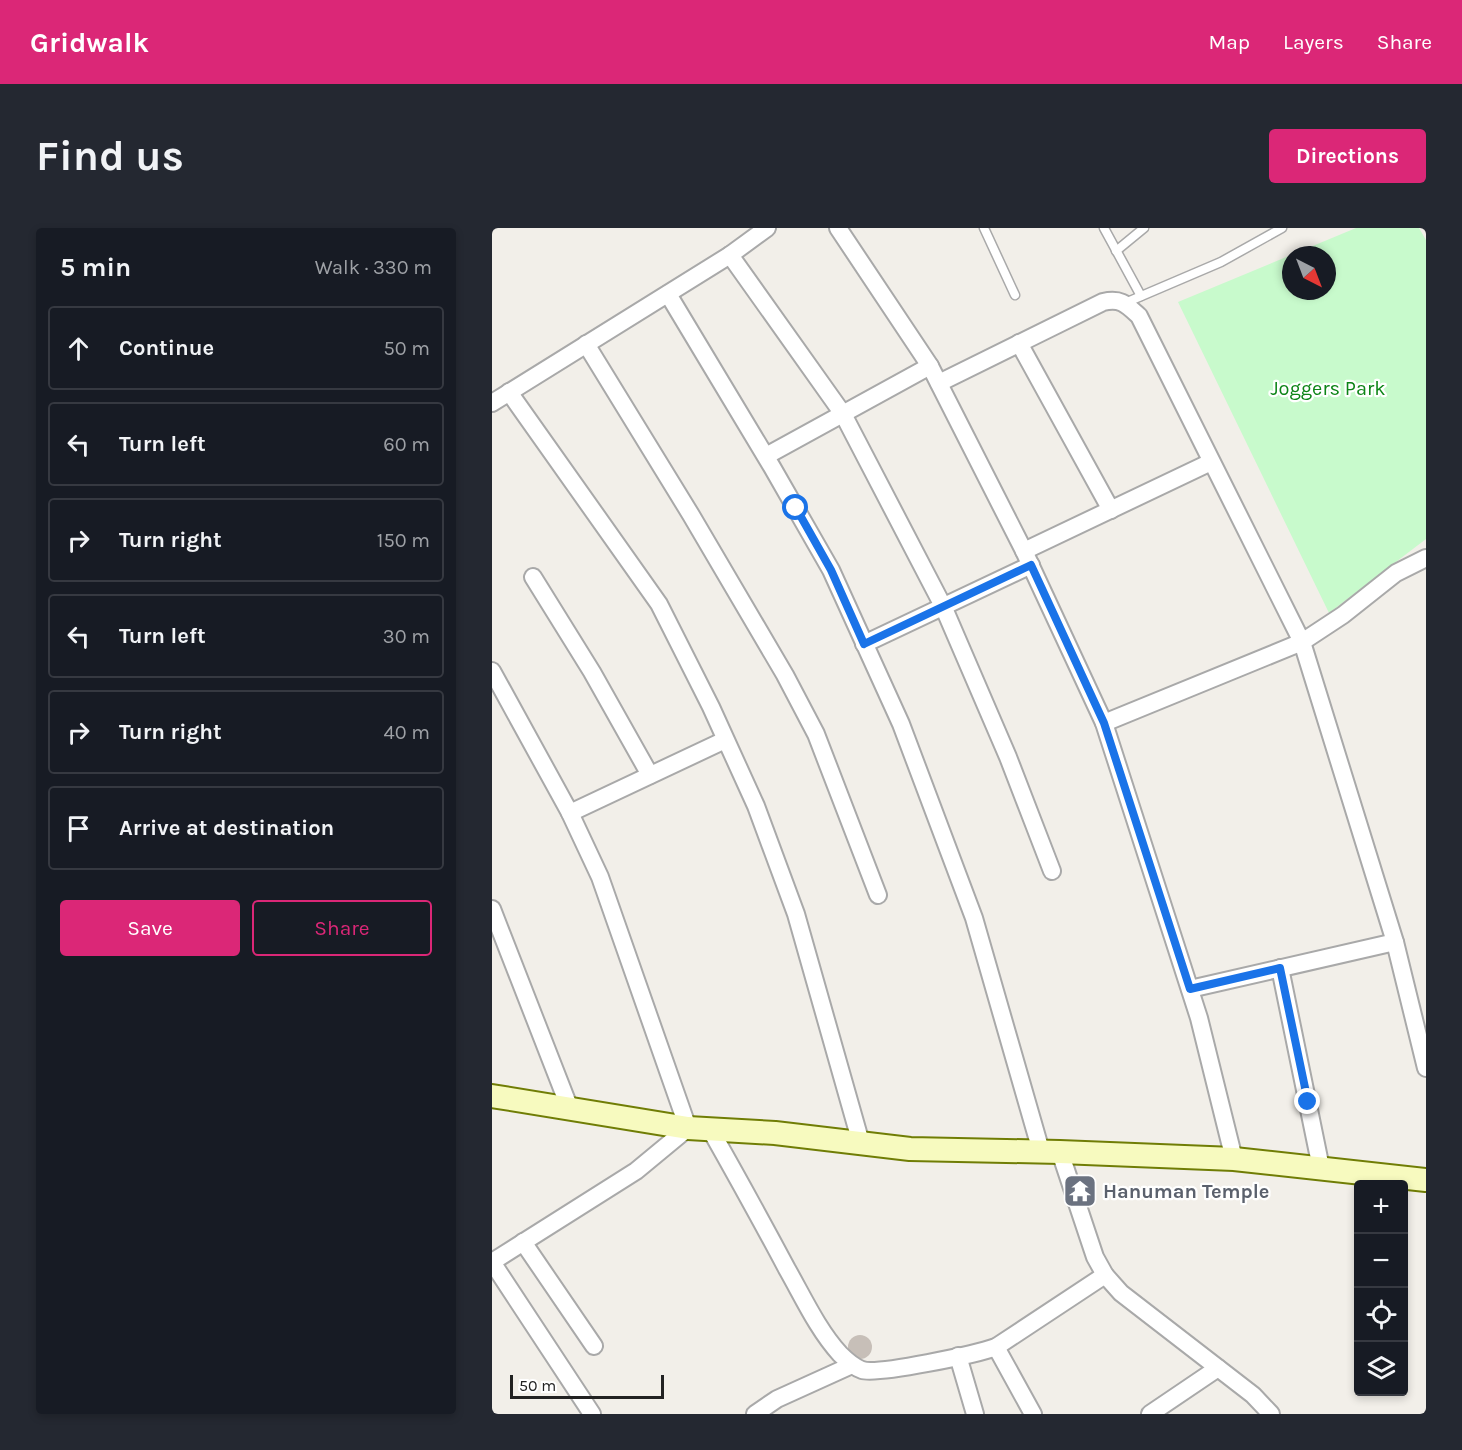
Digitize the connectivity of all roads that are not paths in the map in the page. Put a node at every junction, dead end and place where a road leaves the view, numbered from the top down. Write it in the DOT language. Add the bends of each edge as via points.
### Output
graph roads {
  1 [pos="767,228"];
  2 [pos="838,228"];
  3 [pos="984,228"];
  4 [pos="1104,228"];
  5 [pos="1144,228"];
  6 [pos="1282,228"];
  7 [pos="1116,251"];
  8 [pos="730,255"];
  9 [pos="668,294"];
  10 [pos="1015,295"];
  11 [pos="1141,297"];
  12 [pos="1125,303"];
  13 [pos="1019,343"];
  14 [pos="586,344"];
  15 [pos="930,366"];
  16 [pos="939,383"];
  17 [pos="509,392"];
  18 [pos="492,403"];
  19 [pos="843,414"];
  20 [pos="766,456"];
  21 [pos="1211,462"];
  22 [pos="1111,510"];
  23 [pos="1028,558"];
  24 [pos="1426,558"];
  25 [pos="534,577"];
  26 [pos="943,606"];
  27 [pos="1302,642"];
  28 [pos="864,644"];
  29 [pos="492,671"];
  30 [pos="1104,723"];
  31 [pos="725,740"];
  32 [pos="650,775"];
  33 [pos="570,813"];
  34 [pos="1052,871"];
  35 [pos="878,895"];
  36 [pos="492,909"];
  37 [pos="1395,942"];
  38 [pos="1280,968"];
  39 [pos="1190,989"];
  40 [pos="1426,1068"];
  41 [pos="492,1096"];
  42 [pos="570,1108"];
  43 [pos="699,1128"];
  44 [pos="861,1143"];
  45 [pos="1050,1152"];
  46 [pos="1234,1159"];
  47 [pos="1322,1168"];
  48 [pos="1426,1180"];
  49 [pos="523,1242"];
  50 [pos="1105,1275"];
  51 [pos="594,1346"];
  52 [pos="996,1347"];
  53 [pos="958,1356"];
  54 [pos="852,1365"];
  55 [pos="1218,1368"];
  56 [pos="592,1414"];
  57 [pos="755,1414"];
  58 [pos="975,1414"];
  59 [pos="1033,1414"];
  60 [pos="1150,1414"];
  61 [pos="1271,1414"];
  1 -- 8 [label="street"];
  2 -- 15 [label="street"];
  3 -- 10 [label="lane"];
  4 -- 7 [label="lane"];
  5 -- 7 [label="lane"];
  6 -- 11 [label="lane" via="1221,262"];
  7 -- 11 [label="lane"];
  8 -- 9 [label="street"];
  8 -- 19 [label="street"];
  9 -- 14 [label="street"];
  9 -- 20 [label="street"];
  11 -- 12 [label="lane"];
  12 -- 13 [label="street" via="1114,299 1103,302"];
  12 -- 21 [label="street" via="1139,316 1149,334"];
  13 -- 16 [label="street"];
  13 -- 22 [label="street"];
  14 -- 17 [label="street"];
  14 -- 35 [label="street" via="785,675 816,734"];
  15 -- 16 [label="street"];
  15 -- 19 [label="street"];
  16 -- 23 [label="street"];
  17 -- 18 [label="street"];
  17 -- 31 [label="street" via="659,604"];
  19 -- 20 [label="street"];
  19 -- 26 [label="street"];
  20 -- 28 [label="street" via="831,570"];
  21 -- 22 [label="street"];
  21 -- 27 [label="street"];
  22 -- 23 [label="street"];
  23 -- 26 [label="street"];
  23 -- 30 [label="street"];
  24 -- 27 [label="street" via="1396,573"];
  25 -- 32 [label="street"];
  26 -- 28 [label="street"];
  26 -- 34 [label="street"];
  27 -- 30 [label="street"];
  27 -- 37 [label="street"];
  28 -- 45 [label="street" via="901,724 974,918"];
  29 -- 33 [label="street"];
  30 -- 39 [label="street"];
  31 -- 32 [label="street"];
  31 -- 44 [label="street" via="756,806 796,914"];
  32 -- 33 [label="street"];
  33 -- 43 [label="street" via="600,877"];
  36 -- 42 [label="street"];
  37 -- 38 [label="street"];
  37 -- 40 [label="street"];
  38 -- 39 [label="street"];
  38 -- 47 [label="street"];
  39 -- 46 [label="street"];
  41 -- 42 [label="main road"];
  42 -- 43 [label="main road"];
  43 -- 44 [label="main road" via="775,1132"];
  43 -- 49 [label="street"];
  43 -- 54 [label="street" via="812,1315"];
  44 -- 45 [label="main road" via="910,1149"];
  45 -- 46 [label="main road"];
  45 -- 50 [label="street"];
  46 -- 47 [label="main road"];
  47 -- 48 [label="main road"];
  49 -- 51 [label="street"];
  49 -- 56 [label="street" via="492,1262"];
  50 -- 52 [label="street"];
  50 -- 55 [label="street" via="1121,1293"];
  52 -- 53 [label="street"];
  52 -- 59 [label="street"];
  53 -- 54 [label="street" via="881,1370 864,1371"];
  53 -- 58 [label="street"];
  54 -- 57 [label="street" via="777,1399"];
  55 -- 60 [label="street"];
  55 -- 61 [label="street" via="1254,1395"];
}
